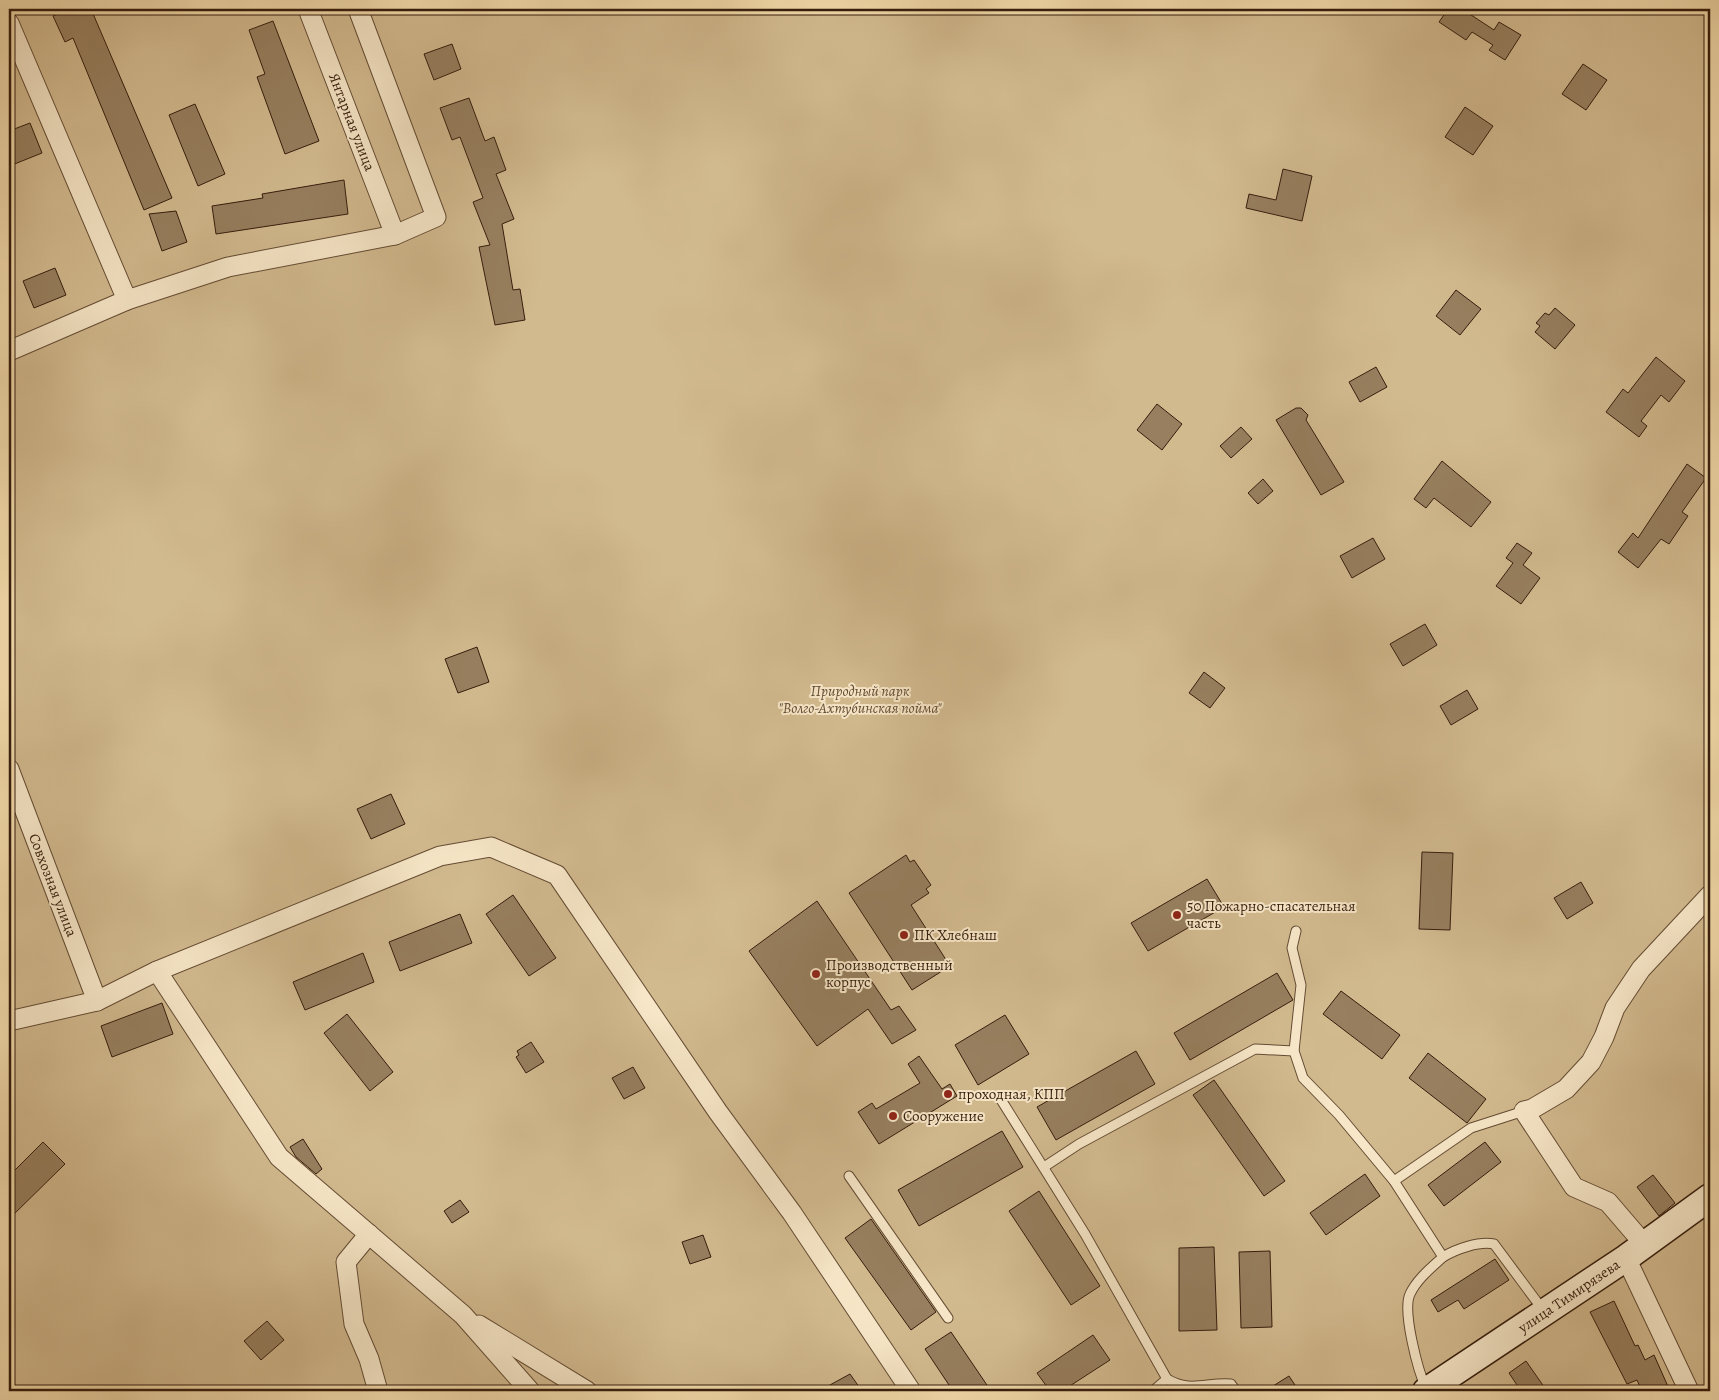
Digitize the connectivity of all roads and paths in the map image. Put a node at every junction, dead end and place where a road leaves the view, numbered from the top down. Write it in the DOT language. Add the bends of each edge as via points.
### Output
graph roads {
  1 [pos="308,9"];
  2 [pos="358,9"];
  3 [pos="9,23"];
  4 [pos="395,235"];
  5 [pos="127,300"];
  6 [pos="9,351"];
  7 [pos="9,769"];
  8 [pos="1710,895"];
  9 [pos="1296,931"];
  10 [pos="157,971"];
  11 [pos="97,1001"];
  12 [pos="11,1016"];
  13 [pos="1294,1051"];
  14 [pos="1000,1098"];
  15 [pos="1524,1111"];
  16 [pos="1044,1167"];
  17 [pos="849,1176"];
  18 [pos="1394,1181"];
  19 [pos="1710,1197"];
  20 [pos="369,1234"];
  21 [pos="1635,1251"];
  22 [pos="1443,1257"];
  23 [pos="1545,1312"];
  24 [pos="463,1315"];
  25 [pos="948,1318"];
  26 [pos="1167,1380"];
  27 [pos="378,1391"];
  28 [pos="530,1391"];
  29 [pos="587,1391"];
  30 [pos="911,1391"];
  31 [pos="1153,1391"];
  32 [pos="1236,1391"];
  33 [pos="1427,1391"];
  34 [pos="1690,1391"];
  1 -- 4 [label="street, Янтарная улица"];
  2 -- 4 [label="street" via="436,217"];
  3 -- 5 [label="street"];
  4 -- 5 [label="street" via="228,267"];
  5 -- 6 [label="street"];
  7 -- 11 [label="street, Совхозная улица"];
  8 -- 15 [label="street" via="1641,969 1615,1008 1591,1062 1566,1089"];
  9 -- 13 [label="lane" via="1292,948 1301,985"];
  10 -- 11 [label="street"];
  10 -- 20 [label="street" via="279,1157"];
  10 -- 30 [label="street" via="440,856 491,847 557,875"];
  11 -- 12 [label="street"];
  13 -- 16 [label="lane" via="1255,1048"];
  13 -- 18 [label="lane" via="1303,1078"];
  14 -- 16 [label="lane"];
  15 -- 18 [label="lane" via="1471,1128"];
  15 -- 21 [label="street" via="1574,1187 1608,1202"];
  16 -- 26 [label="lane"];
  17 -- 25 [label="lane"];
  18 -- 22 [label="lane"];
  19 -- 21 [label="street, улица Тимирязева"];
  20 -- 24 [label="street"];
  20 -- 27 [label="street" via="346,1262 354,1324"];
  21 -- 23 [label="street, улица Тимирязева"];
  21 -- 34 [label="street"];
  22 -- 23 [label="lane" via="1486,1242 1494,1244"];
  22 -- 33 [label="lane" via="1418,1280 1408,1296 1410,1333"];
  23 -- 33 [label="street, улица Тимирязева"];
  24 -- 28 [label="street"];
  24 -- 29 [label="street"];
  26 -- 31 [label="lane"];
  26 -- 32 [label="lane" via="1180,1387 1231,1384"];
}
